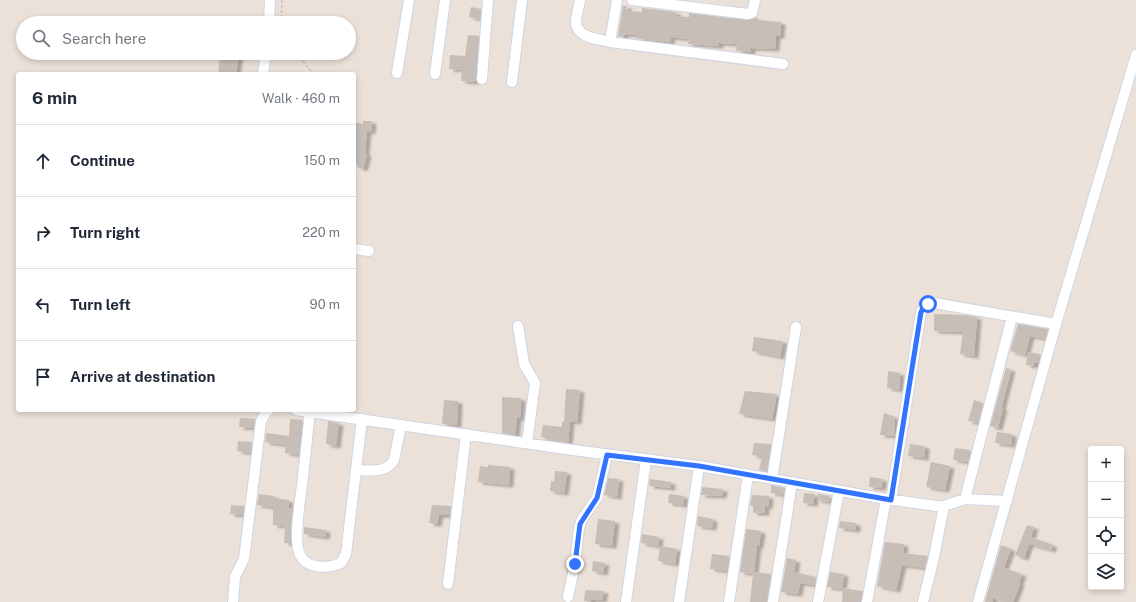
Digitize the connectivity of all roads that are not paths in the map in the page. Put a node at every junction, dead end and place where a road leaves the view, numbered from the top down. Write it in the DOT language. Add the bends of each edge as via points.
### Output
graph roads {
  1 [pos="409,0"];
  2 [pos="446,0"];
  3 [pos="488,0"];
  4 [pos="522,0"];
  5 [pos="580,0"];
  6 [pos="617,0"];
  7 [pos="632,0"];
  8 [pos="755,0"];
  9 [pos="270,4"];
  10 [pos="269,16"];
  11 [pos="610,42"];
  12 [pos="1136,55"];
  13 [pos="265,60"];
  14 [pos="783,64"];
  15 [pos="263,72"];
  16 [pos="398,73"];
  17 [pos="435,74"];
  18 [pos="482,79"];
  19 [pos="512,82"];
  20 [pos="356,249"];
  21 [pos="369,251"];
  22 [pos="1012,317"];
  23 [pos="1056,324"];
  24 [pos="518,326"];
  25 [pos="796,327"];
  26 [pos="266,412"];
  27 [pos="310,412"];
  28 [pos="362,419"];
  29 [pos="401,425"];
  30 [pos="466,434"];
  31 [pos="527,443"];
  32 [pos="607,455"];
  33 [pos="646,460"];
  34 [pos="699,466"];
  35 [pos="356,470"];
  36 [pos="748,475"];
  37 [pos="772,478"];
  38 [pos="792,483"];
  39 [pos="839,491"];
  40 [pos="965,499"];
  41 [pos="889,500"];
  42 [pos="1006,502"];
  43 [pos="944,506"];
  44 [pos="448,584"];
  45 [pos="568,597"];
  46 [pos="233,602"];
  47 [pos="626,602"];
  48 [pos="679,602"];
  49 [pos="730,602"];
  50 [pos="773,602"];
  51 [pos="818,602"];
  52 [pos="867,602"];
  53 [pos="923,602"];
  54 [pos="978,602"];
  1 -- 16 [label="street"];
  2 -- 17 [label="street"];
  3 -- 18 [label="street"];
  4 -- 19 [label="street"];
  5 -- 11 [label="street" via="576,23 580,32"];
  6 -- 11 [label="street"];
  7 -- 8 [label="street" via="748,14 752,13"];
  9 -- 10 [label="street"];
  11 -- 14 [label="street"];
  12 -- 23 [label="street"];
  13 -- 15 [label="street"];
  20 -- 21 [label="street"];
  22 -- 23 [label="street"];
  22 -- 40 [label="street"];
  22 -- 41 [label="street" via="934,303 924,306"];
  23 -- 42 [label="street"];
  24 -- 31 [label="street" via="524,364 535,383"];
  25 -- 37 [label="street"];
  26 -- 46 [label="street" via="261,421 244,559 235,577"];
  27 -- 28 [label="street"];
  27 -- 35 [label="street" via="298,522 298,551 306,563 330,567 344,559"];
  28 -- 29 [label="street"];
  28 -- 35 [label="street"];
  29 -- 30 [label="street"];
  29 -- 35 [label="street" via="392,464 384,470"];
  30 -- 31 [label="street"];
  30 -- 44 [label="street"];
  31 -- 32 [label="street"];
  32 -- 33 [label="street"];
  32 -- 45 [label="street" via="597,498 580,524"];
  33 -- 34 [label="street"];
  33 -- 47 [label="street"];
  34 -- 36 [label="street"];
  34 -- 48 [label="street"];
  36 -- 37 [label="street"];
  36 -- 49 [label="street"];
  37 -- 38 [label="street"];
  38 -- 39 [label="street"];
  38 -- 50 [label="street"];
  39 -- 41 [label="street"];
  39 -- 51 [label="street"];
  40 -- 42 [label="street"];
  40 -- 43 [label="street"];
  41 -- 43 [label="street"];
  41 -- 52 [label="street"];
  42 -- 54 [label="street"];
  43 -- 53 [label="street"];
}
